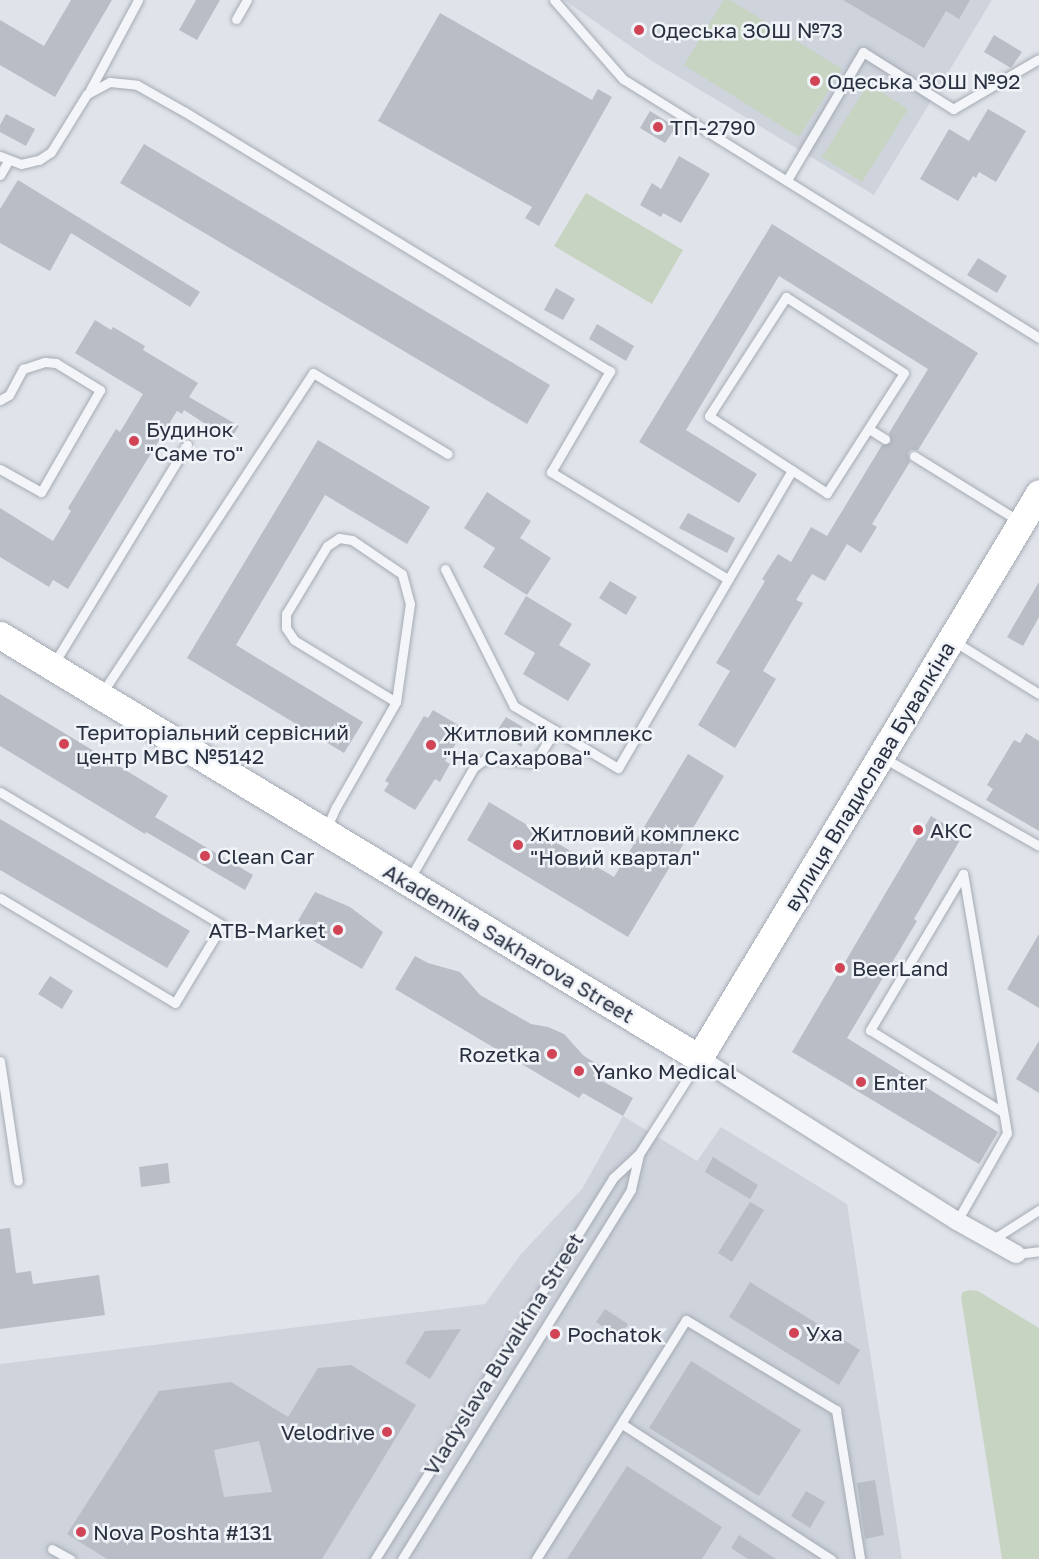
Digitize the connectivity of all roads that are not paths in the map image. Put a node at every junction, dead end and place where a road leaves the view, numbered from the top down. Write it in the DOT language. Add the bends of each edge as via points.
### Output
graph roads {
  1 [pos="138,0"];
  2 [pos="247,0"];
  3 [pos="554,0"];
  4 [pos="236,19"];
  5 [pos="1039,59"];
  6 [pos="87,94"];
  7 [pos="4,158"];
  8 [pos="0,175"];
  9 [pos="787,180"];
  10 [pos="1039,338"];
  11 [pos="0,400"];
  12 [pos="869,429"];
  13 [pos="885,439"];
  14 [pos="187,445"];
  15 [pos="448,454"];
  16 [pos="914,456"];
  17 [pos="0,469"];
  18 [pos="792,470"];
  19 [pos="1033,506"];
  20 [pos="445,569"];
  21 [pos="728,579"];
  22 [pos="0,635"];
  23 [pos="951,639"];
  24 [pos="52,667"];
  25 [pos="1039,694"];
  26 [pos="101,695"];
  27 [pos="396,702"];
  28 [pos="555,730"];
  29 [pos="881,756"];
  30 [pos="0,792"];
  31 [pos="325,832"];
  32 [pos="1039,846"];
  33 [pos="408,882"];
  34 [pos="0,898"];
  35 [pos="699,1058"];
  36 [pos="0,1061"];
  37 [pos="1003,1112"];
  38 [pos="639,1154"];
  39 [pos="18,1181"];
  40 [pos="1039,1210"];
  41 [pos="957,1221"];
  42 [pos="992,1240"];
  43 [pos="1039,1251"];
  44 [pos="1016,1254"];
  45 [pos="622,1424"];
  46 [pos="52,1549"];
  47 [pos="70,1559"];
  48 [pos="375,1559"];
  49 [pos="402,1559"];
  50 [pos="536,1559"];
  51 [pos="831,1559"];
  52 [pos="860,1559"];
  1 -- 6 [label="lane"];
  2 -- 4 [label="lane"];
  3 -- 9 [label="lane" via="623,79"];
  5 -- 9 [label="lane" via="953,109 863,52"];
  6 -- 7 [label="lane" via="51,152 21,164"];
  6 -- 21 [label="lane" via="99,86 122,81 137,85 610,371 551,472"];
  7 -- 8 [label="lane"];
  9 -- 10 [label="lane"];
  11 -- 17 [label="lane" via="9,395 24,369 45,362 56,363 100,390 41,492"];
  12 -- 13 [label="lane"];
  12 -- 18 [label="lane" via="827,493"];
  12 -- 18 [label="lane" via="904,373 786,297 709,416"];
  14 -- 24 [label="lane"];
  15 -- 26 [label="lane" via="313,373"];
  16 -- 19 [label="lane"];
  18 -- 21 [label="lane"];
  19 -- 23 [label="street, вулиця Владислава Бувалкіна"];
  20 -- 28 [label="lane" via="514,706"];
  21 -- 28 [label="lane" via="618,768"];
  22 -- 24 [label="street, Akademika Sakharova Street"];
  23 -- 25 [label="lane"];
  23 -- 29 [label="street, вулиця Владислава Бувалкіна"];
  24 -- 26 [label="street, Akademika Sakharova Street"];
  26 -- 31 [label="street, Akademika Sakharova Street"];
  27 -- 27 [label="lane" via="410,604 407,583 395,568 352,540 339,538 327,546 286,614 286,628 294,640"];
  27 -- 31 [label="lane"];
  28 -- 33 [label="lane" via="532,763 496,758 474,767"];
  29 -- 32 [label="lane"];
  29 -- 35 [label="street, вулиця Владислава Бувалкіна"];
  30 -- 34 [label="lane" via="222,925 175,1003"];
  31 -- 33 [label="street, Akademika Sakharova Street"];
  33 -- 35 [label="street, Akademika Sakharova Street"];
  35 -- 38 [label="lane, Vladyslava Buvalkina Street"];
  35 -- 41 [label="street, Akademika Sakharova Street"];
  36 -- 39 [label="lane"];
  37 -- 37 [label="lane" via="999,1089 963,874 870,1030"];
  37 -- 41 [label="lane" via="1007,1133"];
  38 -- 48 [label="lane, Vladyslava Buvalkina Street" via="613,1178"];
  38 -- 49 [label="lane, Vladyslava Buvalkina Street" via="631,1189"];
  40 -- 42 [label="lane"];
  41 -- 42 [label="street, Akademika Sakharova Street"];
  42 -- 44 [label="street, Akademika Sakharova Street"];
  43 -- 44 [label="lane"];
  45 -- 50 [label="lane"];
  45 -- 51 [label="lane"];
  45 -- 52 [label="lane" via="686,1320 836,1410"];
  46 -- 47 [label="lane"];
}
